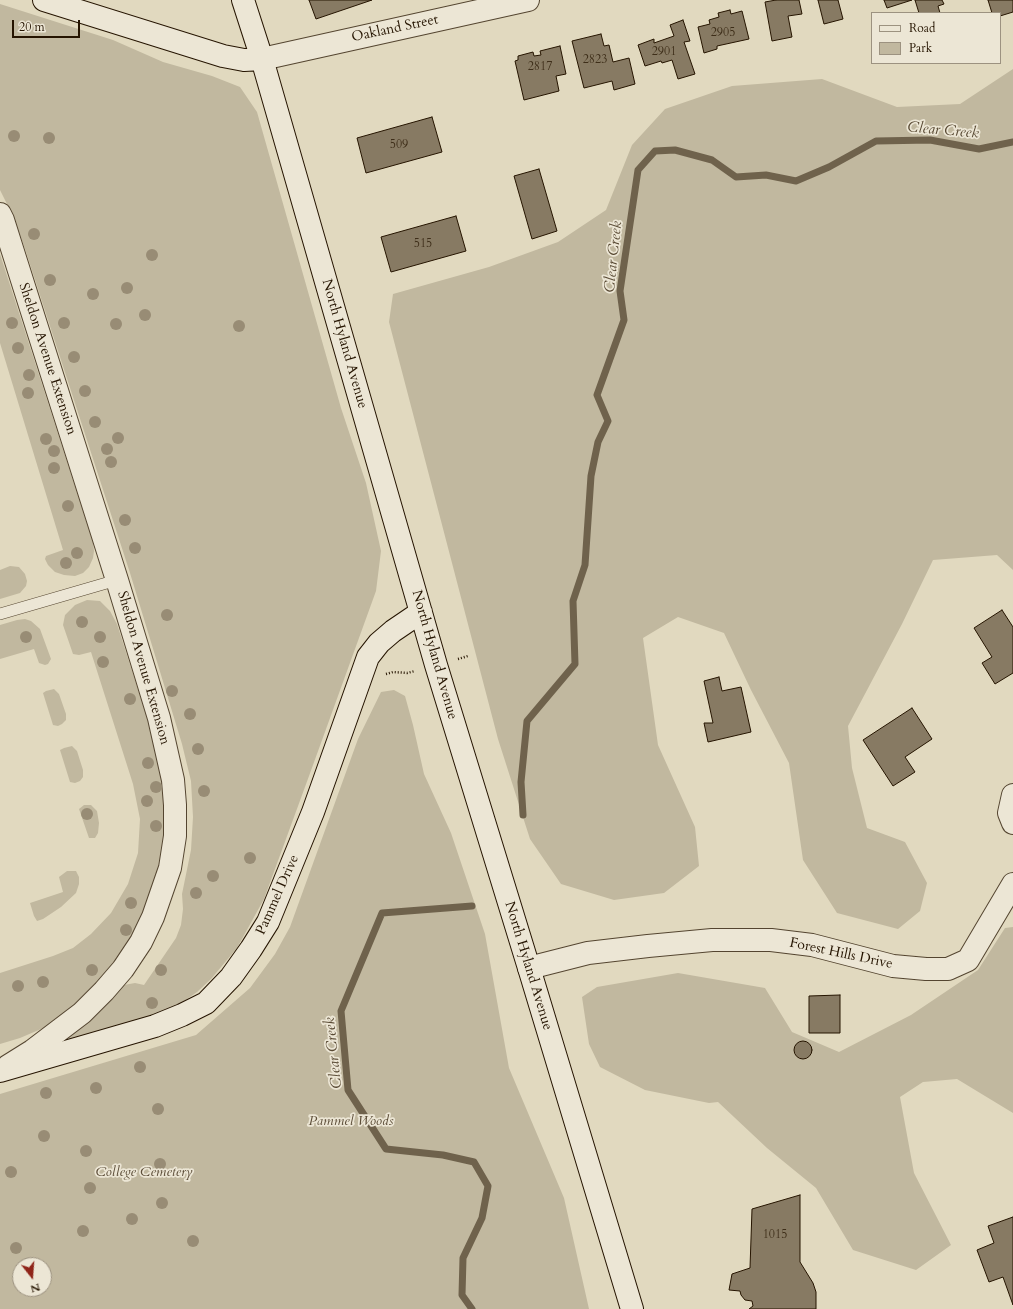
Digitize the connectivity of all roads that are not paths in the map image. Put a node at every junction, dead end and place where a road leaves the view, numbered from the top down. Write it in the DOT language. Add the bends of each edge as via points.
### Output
graph roads {
  1 [pos="44,0"];
  2 [pos="243,0"];
  3 [pos="528,0"];
  4 [pos="262,59"];
  5 [pos="0,214"];
  6 [pos="117,580"];
  7 [pos="421,612"];
  8 [pos="0,614"];
  9 [pos="1013,795"];
  10 [pos="1013,823"];
  11 [pos="1013,884"];
  12 [pos="529,968"];
  13 [pos="0,1071"];
  14 [pos="632,1309"];
  1 -- 4 [label="street, Oakland Street" via="223,56 244,60"];
  2 -- 4 [label="street, North Hyland Avenue"];
  3 -- 4 [label="street, Oakland Street"];
  4 -- 7 [label="street, North Hyland Avenue"];
  5 -- 6 [label="street, Sheldon Avenue Extension"];
  6 -- 8 [label="lane"];
  6 -- 13 [label="street, Sheldon Avenue Extension" via="159,718 173,780 175,836 170,868 154,917 123,969 82,1013 32,1051"];
  7 -- 12 [label="street, North Hyland Avenue"];
  7 -- 13 [label="street, Pammel Drive" via="393,631 368,657 313,812 271,916 231,977 206,1003 182,1016"];
  9 -- 10 [label="street" via="1009,813"];
  11 -- 12 [label="street, Forest Hills Drive" via="968,960 948,969 893,966 812,945 771,940 712,940 648,946 588,953"];
  12 -- 14 [label="street, North Hyland Avenue"];
}
